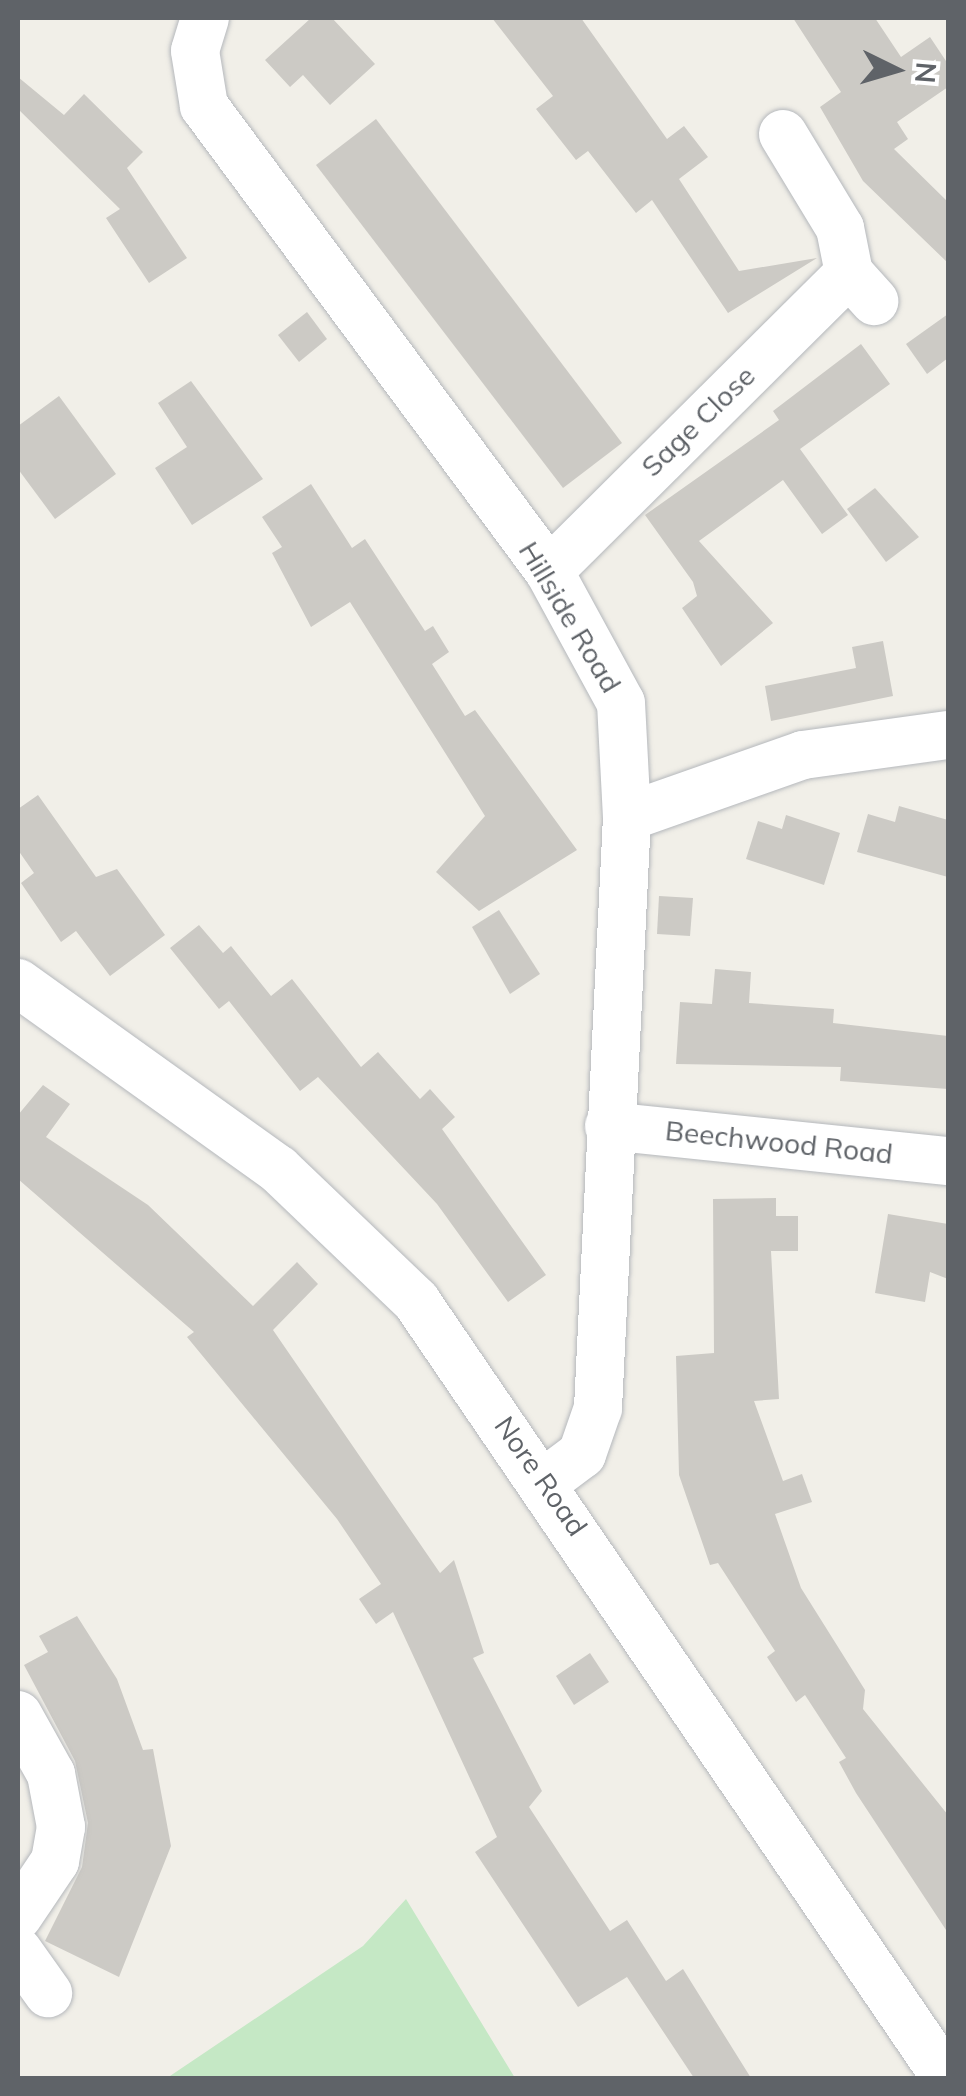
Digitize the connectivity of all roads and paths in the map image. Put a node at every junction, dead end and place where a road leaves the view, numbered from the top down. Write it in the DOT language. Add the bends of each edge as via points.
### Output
graph roads {
  1 [pos="205,18"];
  2 [pos="783,134"];
  3 [pos="548,571"];
  4 [pos="948,735"];
  5 [pos="628,817"];
  6 [pos="18,983"];
  7 [pos="609,1126"];
  8 [pos="948,1161"];
  9 [pos="546,1482"];
  10 [pos="18,1715"];
  11 [pos="18,1916"];
  12 [pos="18,1950"];
  13 [pos="48,1993"];
  14 [pos="946,2078"];
  1 -- 3 [label="street, Hillside Road" via="195,70 204,106"];
  2 -- 3 [label="street, Sage Close" via="840,228 862,287"];
  3 -- 5 [label="street, Hillside Road" via="620,703"];
  4 -- 5 [label="street" via="803,755"];
  5 -- 7 [label="street, Hillside Road"];
  6 -- 9 [label="street, Nore Road" via="278,1169 360,1241 416,1300"];
  7 -- 8 [label="street, Beechwood Road"];
  7 -- 9 [label="street, Hillside Road" via="595,1428 582,1454"];
  9 -- 14 [label="street, Nore Road"];
  10 -- 11 [label="street" via="51,1774 61,1827 54,1861"];
  12 -- 13 [label="street"];
}
